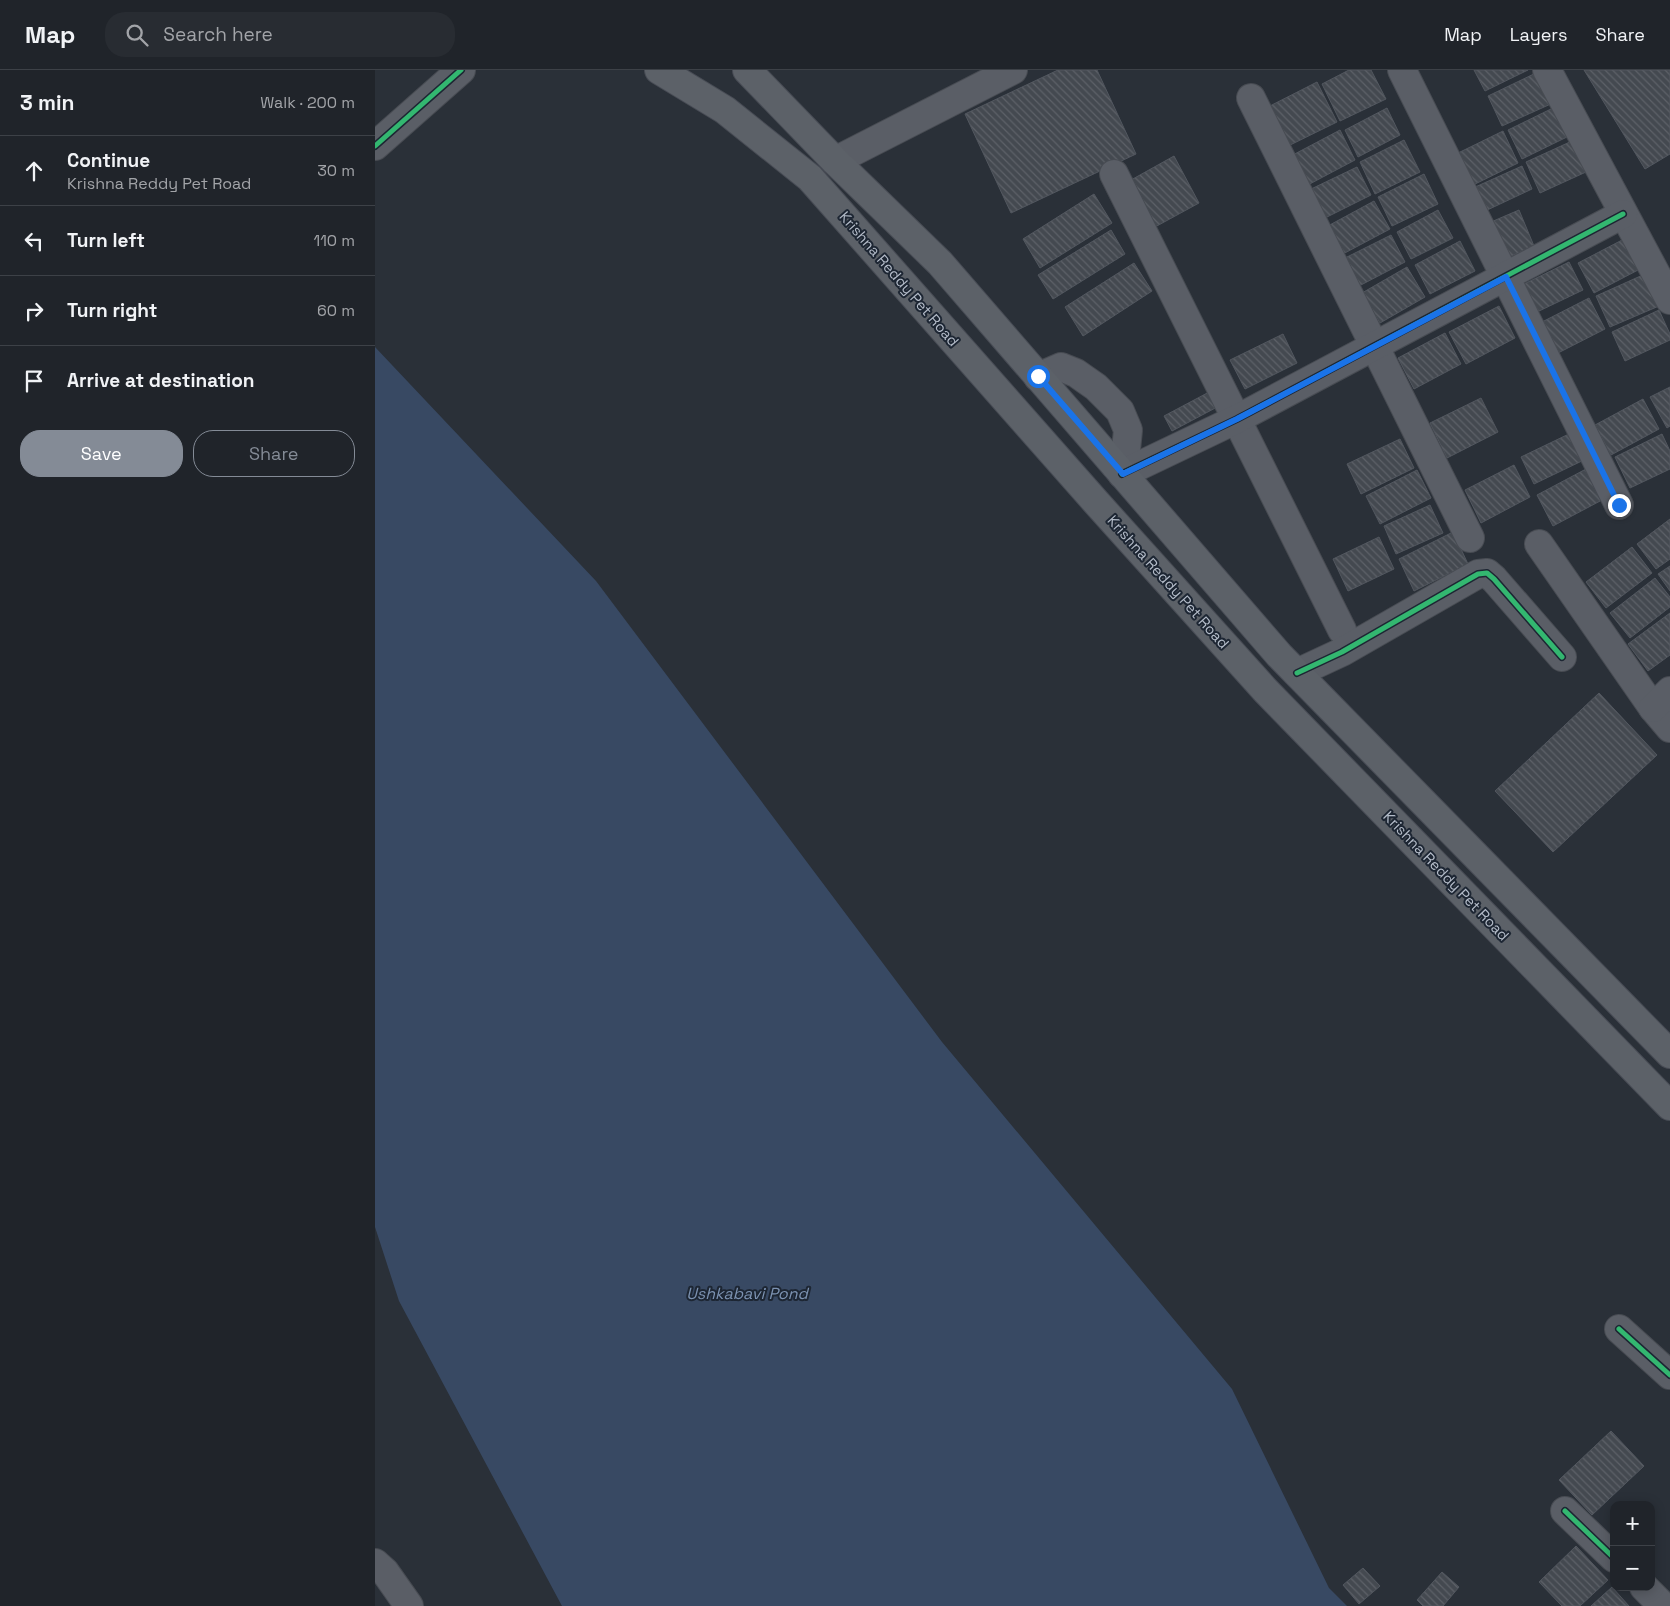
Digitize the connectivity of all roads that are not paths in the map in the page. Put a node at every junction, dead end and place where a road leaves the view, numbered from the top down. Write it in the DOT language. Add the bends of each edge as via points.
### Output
graph roads {
  1 [pos="461,70"];
  2 [pos="659,70"];
  3 [pos="747,70"];
  4 [pos="1013,70"];
  5 [pos="1402,70"];
  6 [pos="1547,70"];
  7 [pos="1251,98"];
  8 [pos="378,138"];
  9 [pos="835,161"];
  10 [pos="1114,174"];
  11 [pos="1623,214"];
  12 [pos="1506,277"];
  13 [pos="1670,300"];
  14 [pos="1375,346"];
  15 [pos="1038,376"];
  16 [pos="1237,419"];
  17 [pos="1119,470"];
  18 [pos="1619,505"];
  19 [pos="1470,538"];
  20 [pos="1539,544"];
  21 [pos="1342,630"];
  22 [pos="1562,657"];
  23 [pos="1297,673"];
  24 [pos="1664,709"];
  25 [pos="1670,1054"];
  26 [pos="1670,1106"];
  27 [pos="1619,1329"];
  28 [pos="1670,1375"];
  29 [pos="1565,1510"];
  30 [pos="1610,1554"];
  31 [pos="375,1563"];
  32 [pos="1648,1591"];
  33 [pos="409,1606"];
  34 [pos="1663,1606"];
  1 -- 8 [label="street"];
  2 -- 26 [label="main road, Krishna Reddy Pet Road" via="725,110 810,178 1265,690"];
  3 -- 9 [label="main road"];
  4 -- 9 [label="street"];
  5 -- 12 [label="street"];
  6 -- 11 [label="street"];
  7 -- 14 [label="street"];
  9 -- 15 [label="main road" via="940,263"];
  10 -- 16 [label="street"];
  11 -- 12 [label="street"];
  11 -- 13 [label="street"];
  12 -- 14 [label="street"];
  12 -- 18 [label="street"];
  14 -- 16 [label="street"];
  14 -- 19 [label="street"];
  15 -- 17 [label="main road"];
  15 -- 17 [label="street" via="1061,367 1076,373 1120,411 1127,430 1126,450"];
  16 -- 17 [label="street"];
  16 -- 21 [label="street"];
  17 -- 23 [label="main road"];
  20 -- 24 [label="street"];
  22 -- 23 [label="street" via="1487,573 1478,574 1342,652"];
  23 -- 25 [label="main road"];
  27 -- 28 [label="street"];
  29 -- 30 [label="street"];
  31 -- 33 [label="street"];
  32 -- 34 [label="street"];
}
